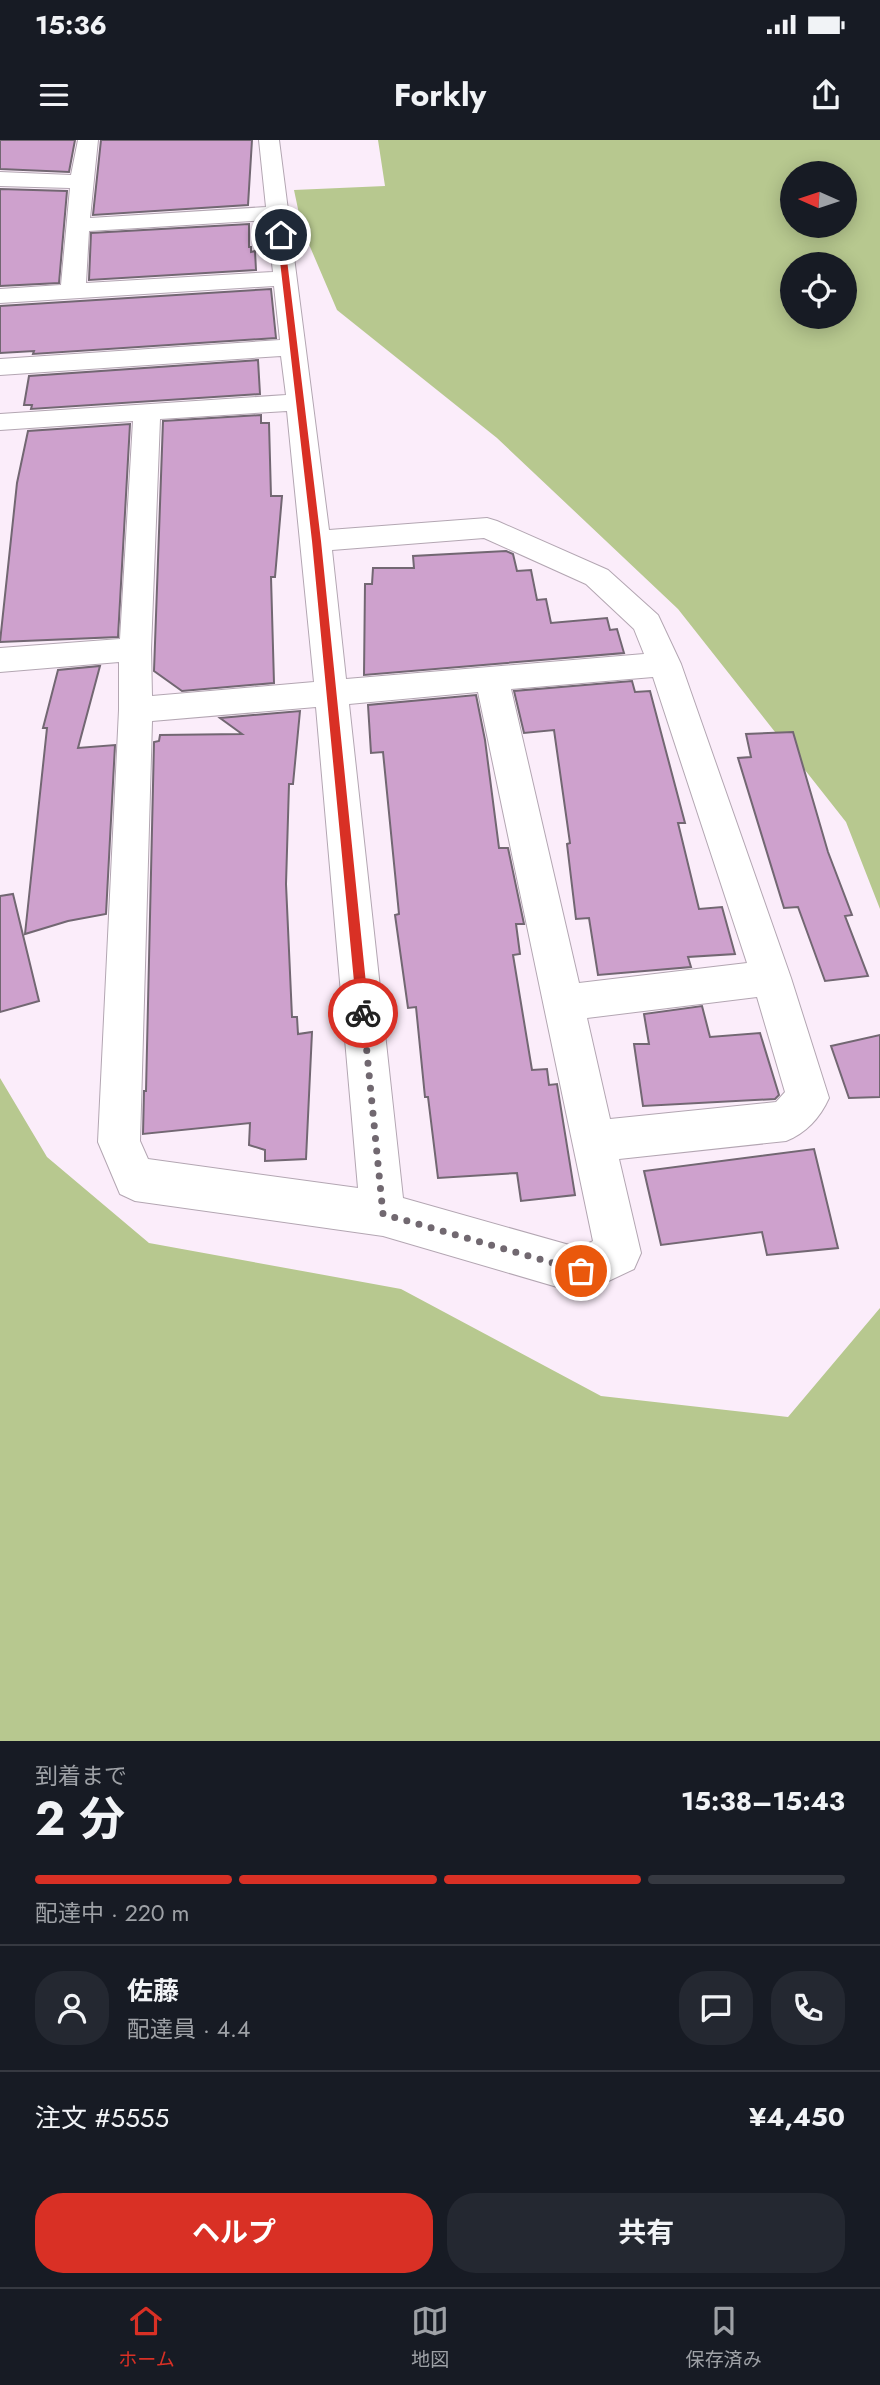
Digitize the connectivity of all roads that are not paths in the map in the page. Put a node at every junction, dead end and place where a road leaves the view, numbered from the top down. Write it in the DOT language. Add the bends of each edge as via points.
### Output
graph roads {
  1 [pos="88,140"];
  2 [pos="269,140"];
  3 [pos="0,178"];
  4 [pos="81,182"];
  5 [pos="278,214"];
  6 [pos="79,225"];
  7 [pos="286,278"];
  8 [pos="73,291"];
  9 [pos="0,296"];
  10 [pos="293,348"];
  11 [pos="2,367"];
  12 [pos="0,393"];
  13 [pos="300,402"];
  14 [pos="147,412"];
  15 [pos="0,422"];
  16 [pos="317,541"];
  17 [pos="135,649"];
  18 [pos="0,660"];
  19 [pos="665,664"];
  20 [pos="492,679"];
  21 [pos="331,693"];
  22 [pos="136,710"];
  23 [pos="771,978"];
  24 [pos="563,1003"];
  25 [pos="594,1141"];
  26 [pos="383,1214"];
  1 -- 4 [label="street"];
  2 -- 5 [label="street"];
  3 -- 4 [label="street"];
  4 -- 6 [label="street"];
  5 -- 6 [label="street"];
  5 -- 7 [label="street"];
  6 -- 8 [label="street"];
  7 -- 8 [label="street"];
  7 -- 10 [label="street"];
  8 -- 9 [label="street"];
  10 -- 11 [label="street"];
  10 -- 13 [label="street"];
  11 -- 12 [label="street"];
  13 -- 14 [label="street"];
  13 -- 16 [label="street"];
  14 -- 15 [label="street"];
  14 -- 17 [label="street"];
  16 -- 19 [label="street" via="487,528 597,577 647,623"];
  16 -- 21 [label="street"];
  17 -- 18 [label="street"];
  17 -- 22 [label="street"];
  19 -- 20 [label="street"];
  19 -- 23 [label="street"];
  20 -- 21 [label="street"];
  20 -- 24 [label="street"];
  21 -- 22 [label="street"];
  21 -- 26 [label="street"];
  22 -- 26 [label="street" via="119,1142 135,1180"];
  23 -- 24 [label="street"];
  23 -- 25 [label="street" via="808,1098 786,1121"];
  24 -- 25 [label="street"];
  25 -- 26 [label="street" via="618,1253 581,1271"];
}
